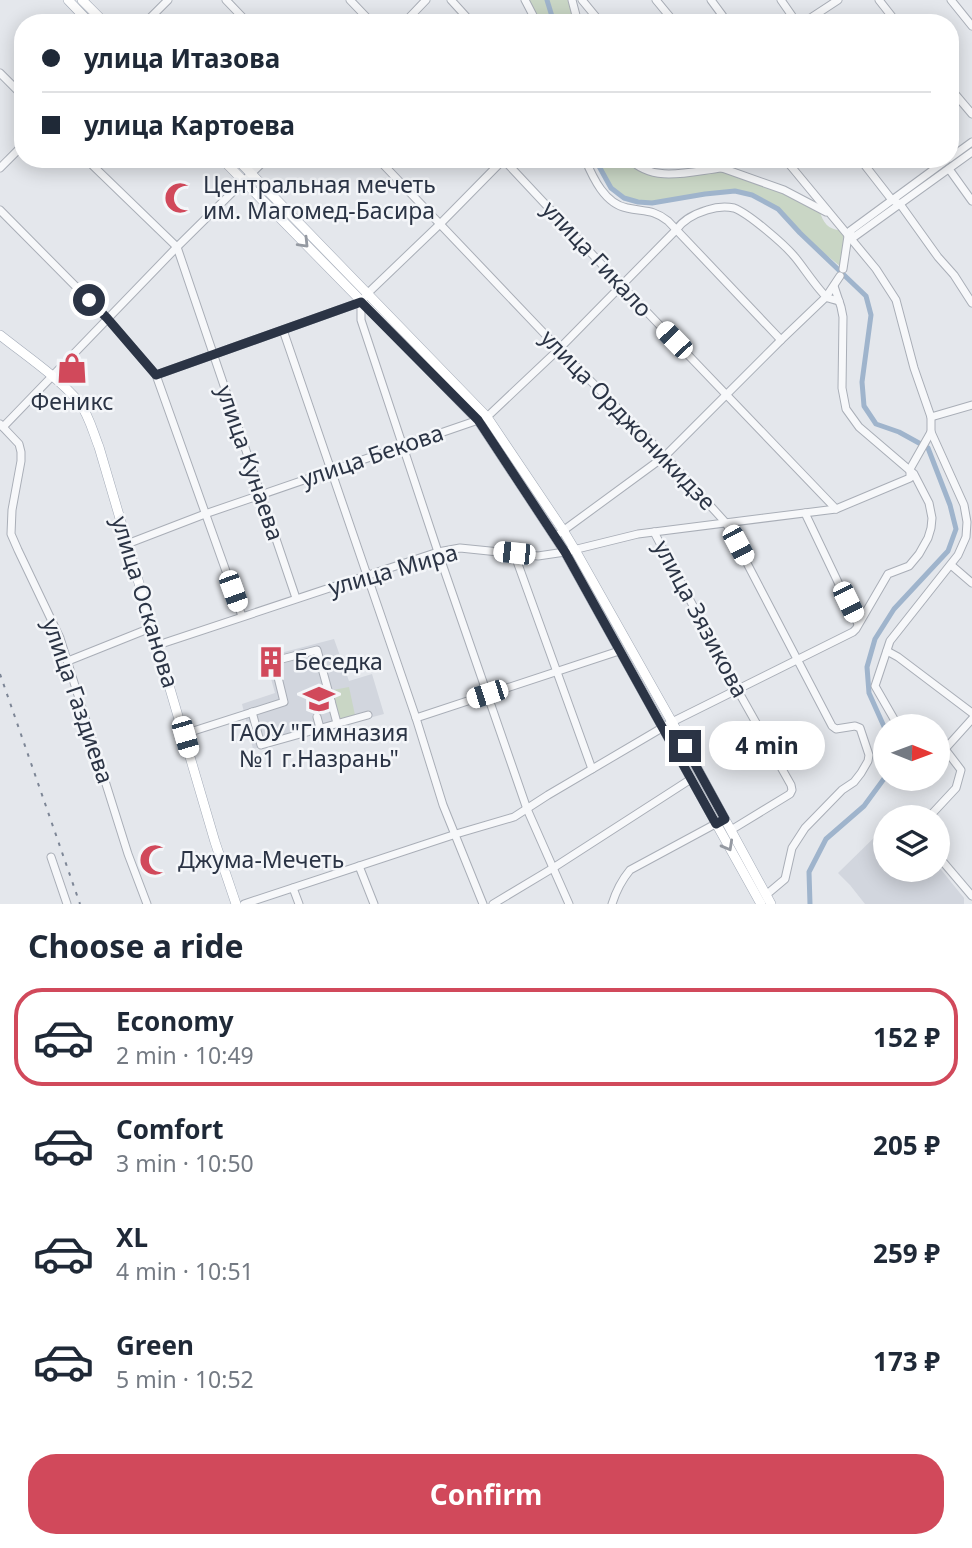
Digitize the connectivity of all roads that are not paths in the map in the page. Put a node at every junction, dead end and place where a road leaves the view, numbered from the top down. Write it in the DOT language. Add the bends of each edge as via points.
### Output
graph roads {
  1 [pos="68,0"];
  2 [pos="82,0"];
  3 [pos="168,0"];
  4 [pos="226,0"];
  5 [pos="350,0"];
  6 [pos="426,0"];
  7 [pos="451,0"];
  8 [pos="582,0"];
  9 [pos="656,0"];
  10 [pos="838,0"];
  11 [pos="878,0"];
  12 [pos="951,0"];
  13 [pos="81,14"];
  14 [pos="96,14"];
  15 [pos="154,14"];
  16 [pos="239,14"];
  17 [pos="363,14"];
  18 [pos="413,14"];
  19 [pos="464,14"];
  20 [pos="594,14"];
  21 [pos="668,14"];
  22 [pos="819,14"];
  23 [pos="890,14"];
  24 [pos="972,26"];
  25 [pos="0,73"];
  26 [pos="14,87"];
  27 [pos="959,99"];
  28 [pos="972,114"];
  29 [pos="14,154"];
  30 [pos="0,168"];
  31 [pos="95,168"];
  32 [pos="234,168"];
  33 [pos="242,168"];
  34 [pos="258,168"];
  35 [pos="387,168"];
  36 [pos="494,168"];
  37 [pos="511,168"];
  38 [pos="589,168"];
  39 [pos="641,168"];
  40 [pos="722,168"];
  41 [pos="792,168"];
  42 [pos="868,168"];
  43 [pos="943,169"];
  44 [pos="247,178"];
  45 [pos="972,201"];
  46 [pos="896,202"];
  47 [pos="0,210"];
  48 [pos="829,214"];
  49 [pos="440,224"];
  50 [pos="676,230"];
  51 [pos="850,235"];
  52 [pos="177,247"];
  53 [pos="622,286"];
  54 [pos="834,286"];
  55 [pos="368,293"];
  56 [pos="826,297"];
  57 [pos="839,301"];
  58 [pos="361,302"];
  59 [pos="972,303"];
  60 [pos="107,318"];
  61 [pos="283,330"];
  62 [pos="0,335"];
  63 [pos="781,340"];
  64 [pos="559,349"];
  65 [pos="214,354"];
  66 [pos="156,375"];
  67 [pos="52,377"];
  68 [pos="726,395"];
  69 [pos="972,405"];
  70 [pos="931,417"];
  71 [pos="482,419"];
  72 [pos="1,426"];
  73 [pos="931,432"];
  74 [pos="402,445"];
  75 [pos="665,456"];
  76 [pos="910,469"];
  77 [pos="331,470"];
  78 [pos="260,495"];
  79 [pos="964,505"];
  80 [pos="836,509"];
  81 [pos="972,512"];
  82 [pos="805,513"];
  83 [pos="205,514"];
  84 [pos="726,523"];
  85 [pos="654,532"];
  86 [pos="559,534"];
  87 [pos="127,544"];
  88 [pos="570,551"];
  89 [pos="438,552"];
  90 [pos="514,553"];
  91 [pos="951,565"];
  92 [pos="368,575"];
  93 [pos="972,583"];
  94 [pos="296,598"];
  95 [pos="242,616"];
  96 [pos="858,624"];
  97 [pos="153,627"];
  98 [pos="158,645"];
  99 [pos="619,650"];
  100 [pos="887,651"];
  101 [pos="797,659"];
  102 [pos="68,661"];
  103 [pos="558,672"];
  104 [pos="737,689"];
  105 [pos="487,694"];
  106 [pos="252,712"];
  107 [pos="972,713"];
  108 [pos="891,714"];
  109 [pos="368,715"];
  110 [pos="317,717"];
  111 [pos="416,718"];
  112 [pos="972,719"];
  113 [pos="672,722"];
  114 [pos="337,723"];
  115 [pos="662,727"];
  116 [pos="320,728"];
  117 [pos="184,734"];
  118 [pos="592,769"];
  119 [pos="691,779"];
  120 [pos="940,805"];
  121 [pos="527,809"];
  122 [pos="720,821"];
  123 [pos="731,830"];
  124 [pos="456,834"];
  125 [pos="51,858"];
  126 [pos="359,866"];
  127 [pos="553,868"];
  128 [pos="950,870"];
  129 [pos="293,888"];
  130 [pos="972,896"];
  131 [pos="769,900"];
  132 [pos="67,904"];
  133 [pos="148,904"];
  134 [pos="236,904"];
  135 [pos="244,904"];
  136 [pos="299,904"];
  137 [pos="374,904"];
  138 [pos="483,904"];
  139 [pos="493,904"];
  140 [pos="569,904"];
  141 [pos="612,904"];
  142 [pos="761,904"];
  1 -- 13 [label="main road"];
  2 -- 14 [label="main road"];
  3 -- 15 [label="street"];
  4 -- 16 [label="street"];
  5 -- 17 [label="street"];
  6 -- 18 [label="street"];
  7 -- 19 [label="street"];
  8 -- 20 [label="street"];
  9 -- 21 [label="street"];
  10 -- 22 [label="street"];
  11 -- 23 [label="street"];
  12 -- 24 [label="street"];
  25 -- 26 [label="street"];
  27 -- 28 [label="street"];
  29 -- 30 [label="street"];
  31 -- 52 [label="street, улица Кунаева"];
  32 -- 44 [label="main road"];
  33 -- 44 [label="main road"];
  34 -- 44 [label="street"];
  35 -- 49 [label="street, улица Орджоникидзе"];
  36 -- 49 [label="street"];
  37 -- 53 [label="street, улица Гикало"];
  38 -- 50 [label="street" via="615,203 660,214"];
  39 -- 40 [label="street" via="663,175"];
  40 -- 48 [label="street" via="784,190"];
  41 -- 48 [label="street"];
  42 -- 46 [label="street"];
  43 -- 45 [label="street"];
  43 -- 46 [label="street"];
  44 -- 52 [label="street"];
  44 -- 55 [label="main road"];
  44 -- 58 [label="main road, one-way"];
  46 -- 51 [label="street"];
  46 -- 59 [label="street"];
  47 -- 60 [label="street"];
  48 -- 51 [label="street"];
  49 -- 55 [label="street"];
  49 -- 64 [label="street, улица Орджоникидзе"];
  50 -- 53 [label="street, улица Бекова"];
  50 -- 56 [label="street, улица Бекова" via="703,211 734,208 791,252"];
  50 -- 63 [label="street"];
  51 -- 54 [label="street"];
  51 -- 70 [label="street" via="896,300"];
  52 -- 60 [label="street"];
  52 -- 65 [label="street, улица Кунаева"];
  53 -- 64 [label="street, улица Бекова"];
  53 -- 68 [label="street, улица Гикало"];
  54 -- 56 [label="street"];
  54 -- 57 [label="street"];
  55 -- 58 [label="street"];
  55 -- 71 [label="main road"];
  56 -- 57 [label="street"];
  56 -- 63 [label="street"];
  57 -- 76 [label="street" via="846,409 859,427"];
  58 -- 61 [label="street"];
  58 -- 71 [label="main road"];
  58 -- 74 [label="street" via="361,320"];
  60 -- 66 [label="street"];
  60 -- 67 [label="street"];
  61 -- 65 [label="street"];
  61 -- 77 [label="street"];
  62 -- 67 [label="main road, улица Осканова"];
  63 -- 68 [label="street"];
  64 -- 71 [label="street, улица Бекова"];
  64 -- 75 [label="street, улица Орджоникидзе"];
  65 -- 66 [label="street"];
  65 -- 78 [label="street, улица Кунаева"];
  66 -- 83 [label="street"];
  67 -- 72 [label="street"];
  67 -- 87 [label="main road, улица Осканова" via="88,418"];
  68 -- 75 [label="street"];
  68 -- 80 [label="street, улица Гикало"];
  69 -- 70 [label="street"];
  70 -- 73 [label="street"];
  71 -- 74 [label="street, улица Бекова"];
  71 -- 86 [label="main road"];
  72 -- 102 [label="street, улица Газдиева" via="19,444 21,461 12,534"];
  73 -- 76 [label="street, улица Мира"];
  73 -- 79 [label="street"];
  74 -- 77 [label="street, улица Бекова"];
  74 -- 89 [label="street"];
  75 -- 84 [label="street, улица Орджоникидзе"];
  75 -- 86 [label="street"];
  76 -- 80 [label="street, улица Мира" via="910,478"];
  76 -- 96 [label="street" via="929,503 928,538 909,566 888,574"];
  77 -- 78 [label="street, улица Бекова"];
  77 -- 92 [label="street"];
  78 -- 83 [label="street, улица Бекова"];
  78 -- 94 [label="street, улица Кунаева"];
  79 -- 81 [label="street"];
  79 -- 91 [label="street" via="966,537"];
  80 -- 82 [label="street, улица Мира"];
  82 -- 84 [label="street, улица Мира"];
  82 -- 96 [label="street"];
  83 -- 87 [label="street, улица Бекова"];
  83 -- 95 [label="street"];
  84 -- 85 [label="street, улица Мира"];
  84 -- 101 [label="street, улица Орджоникидзе"];
  85 -- 88 [label="street, улица Мира"];
  85 -- 104 [label="street, улица Зязикова"];
  86 -- 88 [label="main road"];
  87 -- 97 [label="main road, улица Осканова"];
  88 -- 90 [label="street, улица Мира" via="538,556"];
  88 -- 99 [label="main road"];
  88 -- 113 [label="main road"];
  89 -- 90 [label="street, улица Мира" via="460,548"];
  89 -- 92 [label="street, улица Мира"];
  89 -- 105 [label="street"];
  90 -- 103 [label="street"];
  91 -- 93 [label="street"];
  91 -- 100 [label="street" via="890,641"];
  92 -- 94 [label="street, улица Мира"];
  92 -- 111 [label="street"];
  94 -- 95 [label="street, улица Мира"];
  95 -- 98 [label="street, улица Мира"];
  96 -- 101 [label="street" via="853,632"];
  97 -- 98 [label="main road, улица Осканова"];
  97 -- 102 [label="street"];
  98 -- 117 [label="main road, улица Осканова"];
  99 -- 103 [label="street"];
  99 -- 115 [label="main road"];
  100 -- 107 [label="street"];
  100 -- 108 [label="street" via="875,686"];
  101 -- 104 [label="street"];
  101 -- 131 [label="street, улица Орджоникидзе" via="832,726 860,728 869,758 854,782 805,828 792,848 785,880"];
  102 -- 133 [label="street, улица Газдиева" via="128,855"];
  103 -- 105 [label="street"];
  103 -- 118 [label="street"];
  104 -- 113 [label="street"];
  104 -- 123 [label="street, улица Зязикова" via="792,790"];
  105 -- 111 [label="street"];
  105 -- 121 [label="street"];
  106 -- 114 [label="street" via="284,702 274,661 317,650"];
  106 -- 116 [label="street" via="261,745"];
  106 -- 117 [label="street"];
  109 -- 114 [label="street"];
  110 -- 116 [label="street"];
  111 -- 124 [label="street"];
  112 -- 120 [label="street" via="946,749 961,770 956,788"];
  113 -- 115 [label="street"];
  113 -- 122 [label="main road"];
  114 -- 116 [label="street"];
  115 -- 118 [label="street"];
  115 -- 119 [label="main road"];
  117 -- 134 [label="main road, улица Осканова"];
  118 -- 121 [label="street"];
  119 -- 122 [label="main road"];
  119 -- 127 [label="street"];
  121 -- 124 [label="street"];
  121 -- 127 [label="street"];
  122 -- 123 [label="main road"];
  122 -- 141 [label="street" via="630,870"];
  122 -- 142 [label="main road, one-way"];
  123 -- 131 [label="main road"];
  124 -- 126 [label="street"];
  124 -- 138 [label="street"];
  125 -- 132 [label="street"];
  126 -- 129 [label="street"];
  126 -- 137 [label="street"];
  127 -- 139 [label="street"];
  127 -- 140 [label="street"];
  128 -- 130 [label="street"];
  129 -- 135 [label="street"];
  129 -- 136 [label="street"];
}
